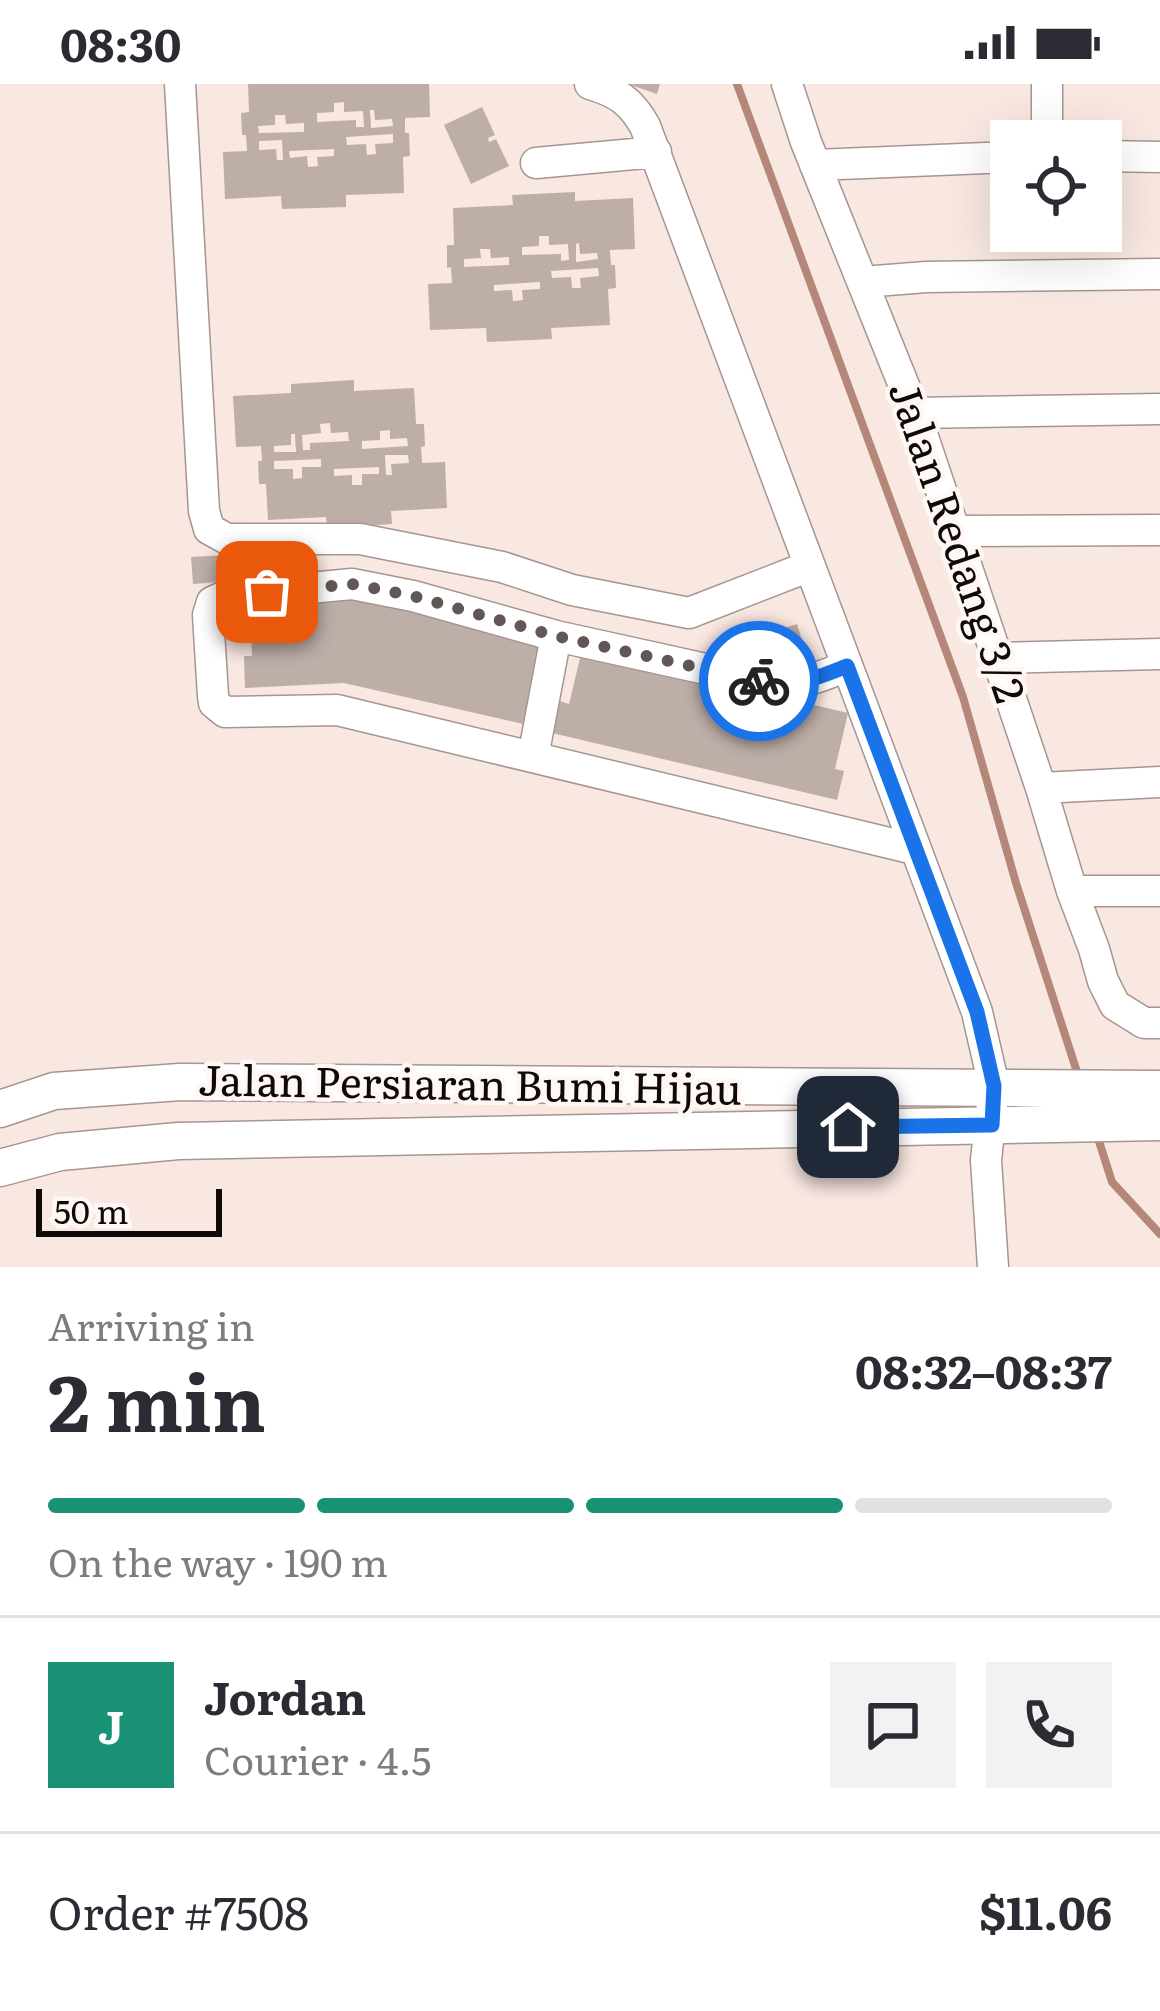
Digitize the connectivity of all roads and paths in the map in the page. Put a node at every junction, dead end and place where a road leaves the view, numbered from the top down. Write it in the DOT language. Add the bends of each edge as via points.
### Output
graph roads {
  1 [pos="179,84"];
  2 [pos="590,84"];
  3 [pos="787,84"];
  4 [pos="1047,84"];
  5 [pos="1047,120"];
  6 [pos="656,152"];
  7 [pos="1122,156"];
  8 [pos="1160,157"];
  9 [pos="990,159"];
  10 [pos="536,163"];
  11 [pos="815,165"];
  12 [pos="1160,274"];
  13 [pos="863,282"];
  14 [pos="1160,409"];
  15 [pos="915,413"];
  16 [pos="1160,530"];
  17 [pos="955,531"];
  18 [pos="810,566"];
  19 [pos="556,636"];
  20 [pos="1160,654"];
  21 [pos="998,658"];
  22 [pos="847,666"];
  23 [pos="533,757"];
  24 [pos="1160,782"];
  25 [pos="1041,788"];
  26 [pos="914,849"];
  27 [pos="1072,891"];
  28 [pos="1160,891"];
  29 [pos="1160,1023"];
  30 [pos="994,1086"];
  31 [pos="1152,1106"];
  32 [pos="1035,1107"];
  33 [pos="0,1109"];
  34 [pos="992,1125"];
  35 [pos="0,1168"];
  36 [pos="992,1267"];
  1 -- 18 [label="street" via="209,529 227,539 360,539 689,613"];
  2 -- 6 [label="street" via="633,105"];
  3 -- 11 [label="street, Jalan Redang 3/2"];
  4 -- 5 [label="street"];
  6 -- 10 [label="street"];
  6 -- 18 [label="street"];
  7 -- 8 [label="street"];
  9 -- 11 [label="street"];
  11 -- 13 [label="street, Jalan Redang 3/2"];
  12 -- 13 [label="street"];
  13 -- 15 [label="street, Jalan Redang 3/2"];
  14 -- 15 [label="street"];
  15 -- 17 [label="street, Jalan Redang 3/2"];
  16 -- 17 [label="street"];
  17 -- 21 [label="street, Jalan Redang 3/2"];
  18 -- 22 [label="street"];
  19 -- 22 [label="street" via="788,686"];
  19 -- 23 [label="street"];
  19 -- 23 [label="street" via="352,584 225,596 209,608 218,709 337,710"];
  20 -- 21 [label="street"];
  21 -- 25 [label="street, Jalan Redang 3/2"];
  22 -- 26 [label="street"];
  23 -- 26 [label="street"];
  24 -- 25 [label="street"];
  25 -- 27 [label="street, Jalan Redang 3/2"];
  26 -- 30 [label="street" via="977,1012"];
  27 -- 28 [label="street"];
  27 -- 29 [label="street, Jalan Redang 3/2" via="1115,1005"];
  30 -- 32 [label="main road, Jalan Persiaran Bumi Hijau"];
  30 -- 33 [label="main road, Jalan Persiaran Bumi Hijau" via="180,1082 54,1091"];
  30 -- 34 [label="street"];
  31 -- 32 [label="main road, Jalan Persiaran Bumi Hijau"];
  32 -- 34 [label="main road, Jalan Persiaran Bumi Hijau"];
  34 -- 35 [label="main road, Jalan Persiaran Bumi Hijau" via="178,1141 60,1152"];
  34 -- 36 [label="street"];
}
